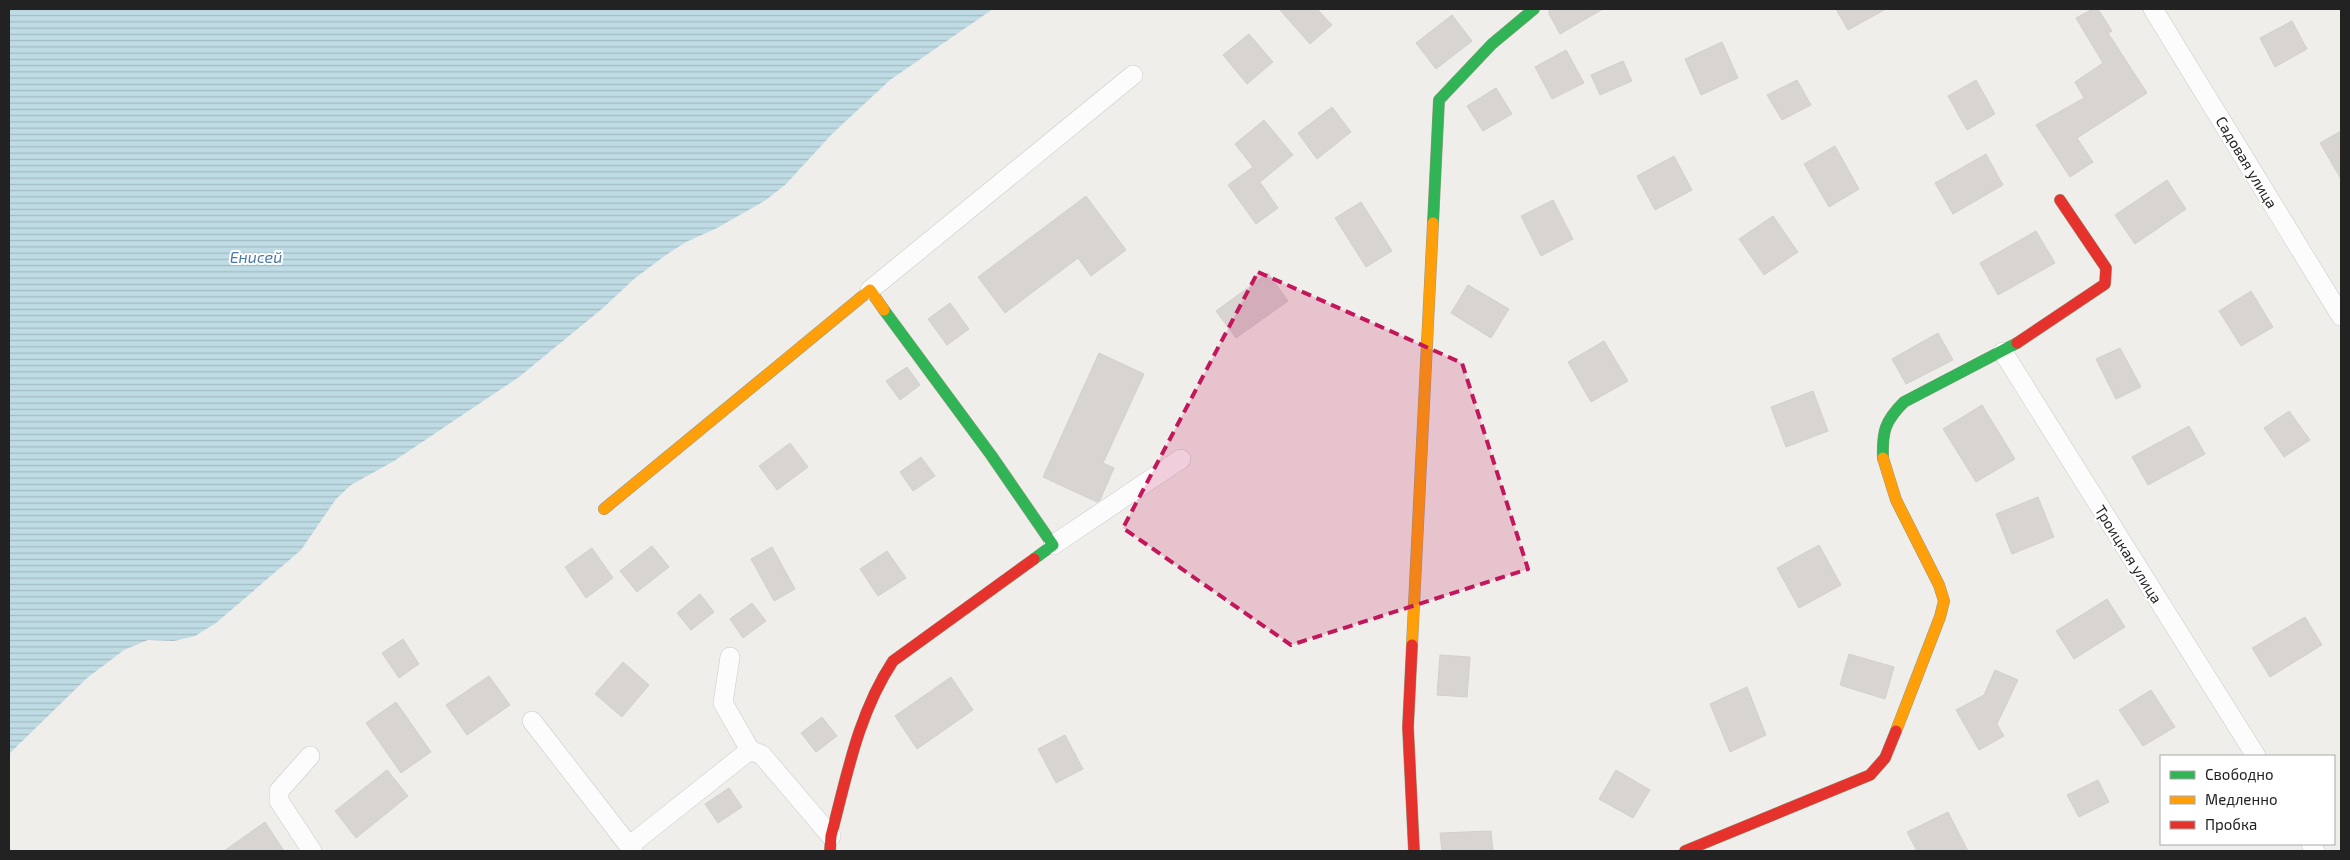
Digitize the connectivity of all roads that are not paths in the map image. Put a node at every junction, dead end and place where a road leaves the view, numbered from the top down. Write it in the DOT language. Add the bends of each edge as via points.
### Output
graph roads {
  1 [pos="1534,9"];
  2 [pos="2153,9"];
  3 [pos="1132,75"];
  4 [pos="2060,200"];
  5 [pos="870,290"];
  6 [pos="2341,316"];
  7 [pos="2003,352"];
  8 [pos="1181,459"];
  9 [pos="604,508"];
  10 [pos="1053,545"];
  11 [pos="730,658"];
  12 [pos="532,721"];
  13 [pos="750,750"];
  14 [pos="2255,755"];
  15 [pos="310,756"];
  16 [pos="830,844"];
  17 [pos="631,849"];
  18 [pos="312,851"];
  19 [pos="1414,851"];
  20 [pos="1685,851"];
  1 -- 19 [label="street" via="1492,44 1440,100 1408,726"];
  2 -- 6 [label="street, Садовая улица"];
  3 -- 5 [label="street"];
  4 -- 7 [label="street" via="2106,268 2108,276 2105,284"];
  5 -- 9 [label="street"];
  5 -- 10 [label="street"];
  7 -- 14 [label="street, Троицкая улица"];
  7 -- 20 [label="street" via="1904,402 1891,415 1882,434 1883,458 1896,500 1944,601 1885,758 1870,775"];
  8 -- 10 [label="street"];
  10 -- 16 [label="street" via="893,661 884,673 864,712"];
  11 -- 13 [label="street" via="723,703"];
  12 -- 17 [label="street"];
  13 -- 16 [label="street" via="762,755"];
  13 -- 17 [label="street"];
  15 -- 18 [label="street" via="279,791 279,801"];
}
